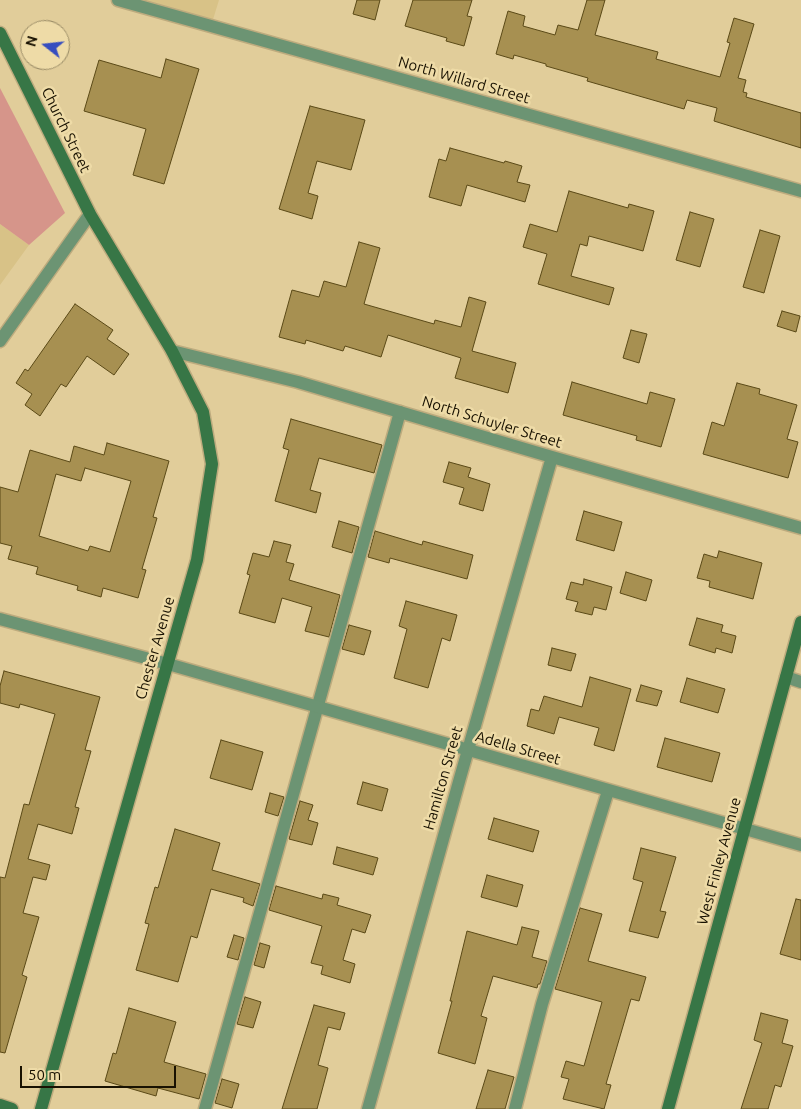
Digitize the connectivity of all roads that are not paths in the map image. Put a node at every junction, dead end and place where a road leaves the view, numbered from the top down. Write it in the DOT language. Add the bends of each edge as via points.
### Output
graph roads {
  1 [pos="118,0"];
  2 [pos="0,34"];
  3 [pos="801,191"];
  4 [pos="90,214"];
  5 [pos="0,341"];
  6 [pos="172,351"];
  7 [pos="400,412"];
  8 [pos="552,457"];
  9 [pos="801,528"];
  10 [pos="0,620"];
  11 [pos="801,622"];
  12 [pos="168,664"];
  13 [pos="786,678"];
  14 [pos="801,682"];
  15 [pos="318,706"];
  16 [pos="468,750"];
  17 [pos="608,791"];
  18 [pos="745,829"];
  19 [pos="801,845"];
  20 [pos="0,1105"];
  21 [pos="12,1109"];
  22 [pos="41,1109"];
  23 [pos="205,1109"];
  24 [pos="368,1109"];
  25 [pos="515,1109"];
  26 [pos="668,1109"];
  1 -- 3 [label="street, North Willard Street"];
  2 -- 4 [label="street, Church Street"];
  4 -- 5 [label="street"];
  4 -- 6 [label="street, Chester Avenue"];
  6 -- 7 [label="street, North Schuyler Street" via="298,382"];
  6 -- 12 [label="street, Chester Avenue" via="203,412 212,464 197,560"];
  7 -- 8 [label="street, North Schuyler Street"];
  7 -- 15 [label="street"];
  8 -- 9 [label="street, North Schuyler Street"];
  8 -- 16 [label="street, Hamilton Street"];
  10 -- 12 [label="street, Adella Street"];
  11 -- 13 [label="street, West Finley Avenue"];
  12 -- 15 [label="street, Adella Street"];
  12 -- 22 [label="street, Chester Avenue"];
  13 -- 14 [label="street"];
  13 -- 18 [label="street, West Finley Avenue"];
  15 -- 16 [label="street, Adella Street"];
  15 -- 23 [label="street"];
  16 -- 17 [label="street, Adella Street"];
  16 -- 24 [label="street, Hamilton Street"];
  17 -- 18 [label="street, Adella Street"];
  17 -- 25 [label="street" via="542,1004"];
  18 -- 19 [label="street, Adella Street"];
  18 -- 26 [label="street, West Finley Avenue"];
  20 -- 21 [label="street"];
}
